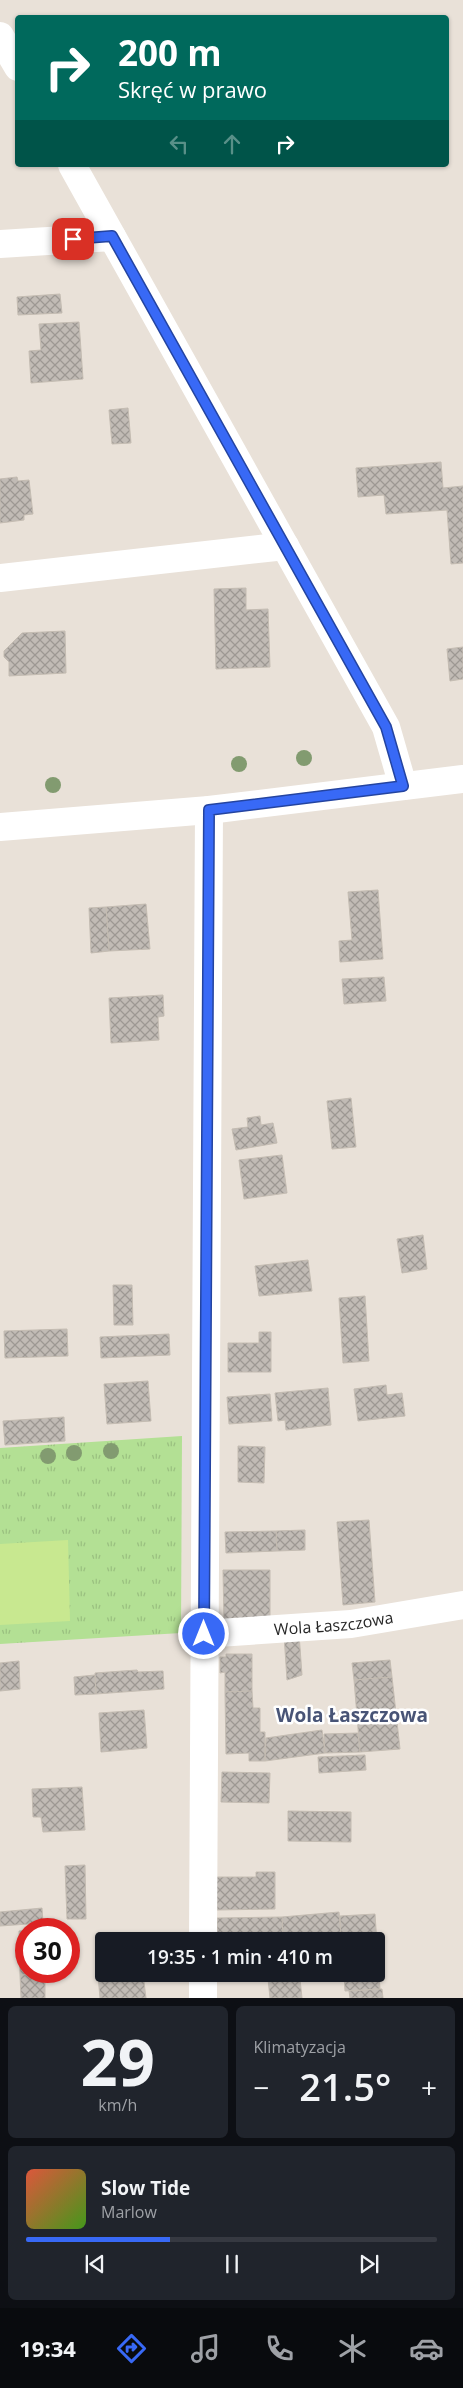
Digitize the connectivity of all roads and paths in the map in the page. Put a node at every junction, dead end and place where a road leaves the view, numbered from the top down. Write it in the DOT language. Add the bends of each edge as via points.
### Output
graph roads {
  1 [pos="0,36"];
  2 [pos="15,63"];
  3 [pos="73,167"];
  4 [pos="112,236"];
  5 [pos="0,244"];
  6 [pos="285,546"];
  7 [pos="0,578"];
  8 [pos="463,779"];
  9 [pos="403,786"];
  10 [pos="209,810"];
  11 [pos="0,827"];
  12 [pos="463,1605"];
  13 [pos="204,1634"];
  14 [pos="203,1932"];
  15 [pos="203,1982"];
  16 [pos="203,1998"];
  1 -- 2 [label="street"];
  3 -- 4 [label="street"];
  4 -- 5 [label="street"];
  4 -- 6 [label="street"];
  6 -- 7 [label="street"];
  6 -- 9 [label="street" via="386,727"];
  8 -- 9 [label="street"];
  9 -- 10 [label="street"];
  10 -- 11 [label="street"];
  10 -- 13 [label="street"];
  12 -- 13 [label="street, Wola Łaszczowa" via="351,1624"];
  13 -- 14 [label="street"];
  15 -- 16 [label="street"];
}
